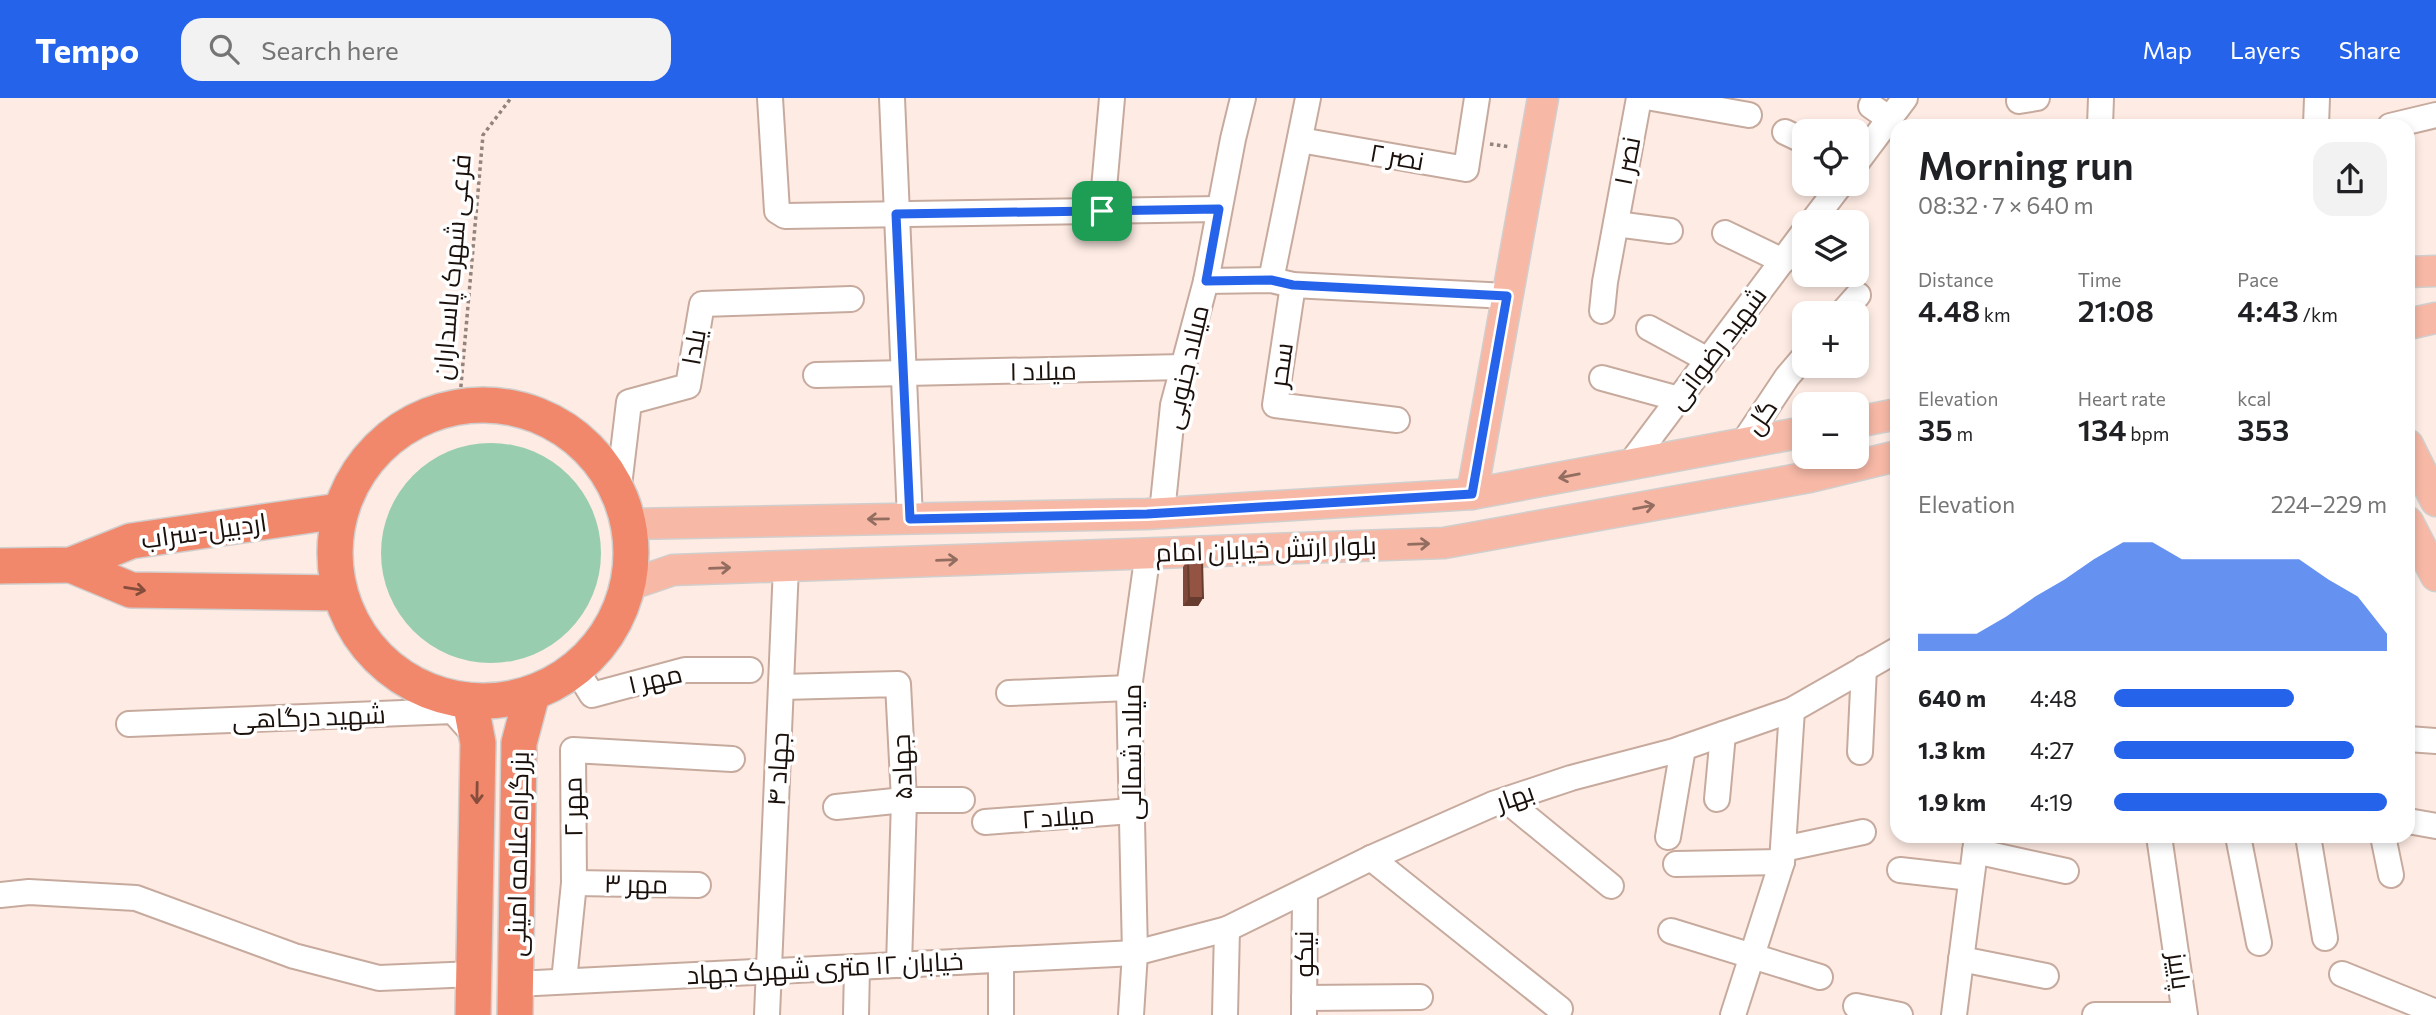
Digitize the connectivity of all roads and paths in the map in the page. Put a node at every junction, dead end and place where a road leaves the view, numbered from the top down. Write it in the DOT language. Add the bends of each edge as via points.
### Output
graph roads {
  1 [pos="511,98"];
  2 [pos="770,98"];
  3 [pos="892,98"];
  4 [pos="1112,98"];
  5 [pos="1243,98"];
  6 [pos="1308,98"];
  7 [pos="1477,98"];
  8 [pos="1543,98"];
  9 [pos="1639,98"];
  10 [pos="1652,98"];
  11 [pos="1905,98"];
  12 [pos="2101,98"];
  13 [pos="2317,98"];
  14 [pos="1749,115"];
  15 [pos="2436,115"];
  16 [pos="2100,119"];
  17 [pos="2316,119"];
  18 [pos="2415,120"];
  19 [pos="1869,138"];
  20 [pos="1300,140"];
  21 [pos="1470,141"];
  22 [pos="1533,151"];
  23 [pos="1832,196"];
  24 [pos="1219,209"];
  25 [pos="1821,210"];
  26 [pos="1102,211"];
  27 [pos="896,214"];
  28 [pos="1616,224"];
  29 [pos="1670,232"];
  30 [pos="1725,233"];
  31 [pos="1792,249"];
  32 [pos="1783,261"];
  33 [pos="2436,271"];
  34 [pos="2415,272"];
  35 [pos="1206,281"];
  36 [pos="1282,282"];
  37 [pos="1507,296"];
  38 [pos="850,299"];
  39 [pos="1602,311"];
  40 [pos="2436,318"];
  41 [pos="2415,322"];
  42 [pos="1649,328"];
  43 [pos="1708,360"];
  44 [pos="1183,367"];
  45 [pos="1792,371"];
  46 [pos="904,374"];
  47 [pos="816,375"];
  48 [pos="1602,378"];
  49 [pos="1679,399"];
  50 [pos="459,408"];
  51 [pos="1890,415"];
  52 [pos="1398,420"];
  53 [pos="1869,420"];
  54 [pos="1792,434"];
  55 [pos="1743,443"];
  56 [pos="1890,458"];
  57 [pos="2415,459"];
  58 [pos="1630,464"];
  59 [pos="1472,494"];
  60 [pos="2436,501"];
  61 [pos="624,509"];
  62 [pos="340,512"];
  63 [pos="1162,513"];
  64 [pos="910,519"];
  65 [pos="691,523"];
  66 [pos="2415,536"];
  67 [pos="1149,552"];
  68 [pos="71,565"];
  69 [pos="0,566"];
  70 [pos="786,566"];
  71 [pos="685,569"];
  72 [pos="2436,576"];
  73 [pos="629,585"];
  74 [pos="339,593"];
  75 [pos="1890,654"];
  76 [pos="1864,668"];
  77 [pos="576,669"];
  78 [pos="750,670"];
  79 [pos="782,687"];
  80 [pos="1129,688"];
  81 [pos="1009,693"];
  82 [pos="532,694"];
  83 [pos="470,701"];
  84 [pos="1791,710"];
  85 [pos="129,724"];
  86 [pos="1723,734"];
  87 [pos="2415,740"];
  88 [pos="478,741"];
  89 [pos="2436,741"];
  90 [pos="519,743"];
  91 [pos="1683,748"];
  92 [pos="1860,752"];
  93 [pos="732,759"];
  94 [pos="1717,799"];
  95 [pos="904,800"];
  96 [pos="961,800"];
  97 [pos="1506,800"];
  98 [pos="836,807"];
  99 [pos="1132,811"];
  100 [pos="985,822"];
  101 [pos="2415,822"];
  102 [pos="2436,826"];
  103 [pos="1863,832"];
  104 [pos="1668,838"];
  105 [pos="2160,843"];
  106 [pos="2239,843"];
  107 [pos="2309,843"];
  108 [pos="2385,843"];
  109 [pos="1976,844"];
  110 [pos="1783,855"];
  111 [pos="1371,858"];
  112 [pos="1676,864"];
  113 [pos="1900,870"];
  114 [pos="2066,872"];
  115 [pos="2391,875"];
  116 [pos="1971,878"];
  117 [pos="574,883"];
  118 [pos="698,885"];
  119 [pos="1611,886"];
  120 [pos="1305,893"];
  121 [pos="0,895"];
  122 [pos="1227,929"];
  123 [pos="1671,931"];
  124 [pos="2325,938"];
  125 [pos="2259,943"];
  126 [pos="1135,953"];
  127 [pos="1752,956"];
  128 [pos="1961,959"];
  129 [pos="1001,960"];
  130 [pos="899,965"];
  131 [pos="857,967"];
  132 [pos="769,971"];
  133 [pos="474,974"];
  134 [pos="2342,974"];
  135 [pos="2046,976"];
  136 [pos="1820,977"];
  137 [pos="564,982"];
  138 [pos="1420,997"];
  139 [pos="516,999"];
  140 [pos="1856,1006"];
  141 [pos="1304,1007"];
  142 [pos="1560,1009"];
  143 [pos="2436,1013"];
  144 [pos="473,1015"];
  145 [pos="767,1015"];
  146 [pos="856,1015"];
  147 [pos="1000,1015"];
  148 [pos="1132,1015"];
  149 [pos="1225,1015"];
  150 [pos="1733,1015"];
  151 [pos="1899,1015"];
  152 [pos="1954,1015"];
  153 [pos="2095,1015"];
  1 -- 50 [label="path, فرعی شهرک پاسداران" via="483,135"];
  2 -- 27 [label="street" via="778,211 794,217"];
  3 -- 27 [label="street"];
  4 -- 26 [label="street"];
  5 -- 24 [label="street, میلاد جنوبی"];
  6 -- 20 [label="street"];
  7 -- 21 [label="street, نصر ۲"];
  8 -- 22 [label="main road"];
  9 -- 28 [label="street, نصر ۱"];
  10 -- 14 [label="street"];
  11 -- 19 [label="street" via="1881,112"];
  12 -- 16 [label="street"];
  13 -- 17 [label="street"];
  15 -- 18 [label="street"];
  20 -- 21 [label="street, نصر ۲" via="1466,169"];
  20 -- 36 [label="street"];
  21 -- 22 [label="path"];
  22 -- 37 [label="main road"];
  23 -- 25 [label="street"];
  24 -- 26 [label="street"];
  24 -- 35 [label="street, میلاد جنوبی"];
  26 -- 27 [label="street"];
  27 -- 46 [label="street"];
  28 -- 29 [label="street, نصر ۱"];
  28 -- 39 [label="street, نصر ۱"];
  30 -- 32 [label="street"];
  31 -- 32 [label="street, شهید رضوانی"];
  32 -- 43 [label="street, شهید رضوانی"];
  33 -- 34 [label="main road"];
  35 -- 36 [label="street"];
  35 -- 44 [label="street, میلاد جنوبی"];
  36 -- 37 [label="street"];
  36 -- 52 [label="street, سحر" via="1275,405"];
  37 -- 59 [label="main road"];
  38 -- 61 [label="street, یلدا" via="702,304 688,386 629,402"];
  40 -- 41 [label="main road"];
  42 -- 43 [label="street"];
  43 -- 49 [label="street, شهید رضوانی"];
  44 -- 46 [label="street, میلاد ۱"];
  44 -- 63 [label="street, میلاد جنوبی" via="1173,405"];
  45 -- 55 [label="street, گل"];
  46 -- 47 [label="street, میلاد ۱"];
  46 -- 64 [label="street"];
  48 -- 49 [label="street"];
  49 -- 58 [label="street, شهید رضوانی"];
  50 -- 61 [label="highway" via="480,404 531,412 577,437 611,476"];
  50 -- 62 [label="highway" via="434,412 392,435 360,469"];
  51 -- 53 [label="main road"];
  54 -- 55 [label="main road, بلوار ارتش خیابان امام"];
  55 -- 58 [label="main road, بلوار ارتش خیابان امام"];
  67 -- 56 [label="main road, بلوار ارتش خیابان امام, one-way" via="1444,543 1810,477"];
  57 -- 60 [label="main road"];
  58 -- 59 [label="main road, بلوار ارتش خیابان امام, one-way"];
  59 -- 63 [label="main road, بلوار ارتش خیابان امام"];
  61 -- 65 [label="main road, بلوار ارتش خیابان امام"];
  61 -- 73 [label="highway" via="633,554"];
  62 -- 68 [label="highway, اردبیل-سراب" via="131,541"];
  62 -- 74 [label="highway" via="334,552"];
  63 -- 64 [label="main road, بلوار ارتش خیابان امام"];
  64 -- 65 [label="main road, بلوار ارتش خیابان امام, one-way"];
  65 -- 71 [label="main road" via="678,530 672,542 673,555"];
  66 -- 72 [label="main road"];
  70 -- 67 [label="main road, بلوار ارتش خیابان امام, one-way"];
  67 -- 80 [label="street, میلاد شمالی"];
  68 -- 69 [label="highway, اردبیل-سراب"];
  68 -- 74 [label="highway, اردبیل-سراب, one-way" via="131,590"];
  71 -- 70 [label="main road, بلوار ارتش خیابان امام, one-way"];
  70 -- 79 [label="street, جهاد ۴"];
  71 -- 73 [label="main road, بلوار ارتش خیابان امام"];
  73 -- 77 [label="highway" via="617,621"];
  74 -- 83 [label="highway" via="358,634 388,668 426,691"];
  75 -- 76 [label="street, بهار"];
  76 -- 84 [label="street, بهار"];
  76 -- 92 [label="street"];
  77 -- 78 [label="street, مهر ۱" via="592,695 685,670"];
  77 -- 82 [label="highway"];
  79 -- 95 [label="street, جهاد۵" via="898,684"];
  79 -- 132 [label="street, جهاد ۴"];
  80 -- 81 [label="street"];
  80 -- 99 [label="street, میلاد شمالی"];
  82 -- 83 [label="highway" via="502,701"];
  82 -- 90 [label="highway, بزرگراه علامه امینی"];
  83 -- 88 [label="highway, بزرگراه علامه امینی"];
  84 -- 86 [label="street, بهار"];
  84 -- 110 [label="street"];
  85 -- 88 [label="street, شهید درگاهی" via="453,711"];
  86 -- 91 [label="street, بهار"];
  86 -- 94 [label="street"];
  87 -- 89 [label="street"];
  88 -- 90 [label="highway" via="499,727"];
  88 -- 133 [label="highway, بزرگراه علامه امینی, one-way"];
  90 -- 139 [label="highway, بزرگراه علامه امینی"];
  91 -- 97 [label="street, بهار"];
  91 -- 104 [label="street"];
  93 -- 117 [label="street, مهر ۲" via="573,750"];
  95 -- 96 [label="street"];
  95 -- 98 [label="street"];
  95 -- 130 [label="street, جهاد۵"];
  97 -- 111 [label="street, بهار"];
  97 -- 119 [label="street"];
  99 -- 100 [label="street, میلاد ۲"];
  99 -- 126 [label="street, میلاد شمالی"];
  101 -- 102 [label="street"];
  103 -- 110 [label="street"];
  105 -- 153 [label="street, پاییز" via="2185,1015"];
  106 -- 125 [label="street"];
  107 -- 124 [label="street"];
  108 -- 115 [label="street"];
  109 -- 114 [label="street"];
  109 -- 116 [label="street"];
  110 -- 112 [label="street"];
  110 -- 127 [label="street"];
  111 -- 120 [label="street, بهار"];
  111 -- 142 [label="street"];
  113 -- 116 [label="street"];
  116 -- 128 [label="street"];
  117 -- 118 [label="street, مهر ۳"];
  117 -- 137 [label="street, مهر ۲"];
  120 -- 122 [label="street, بهار"];
  120 -- 141 [label="street, نیکو"];
  121 -- 133 [label="street" via="29,892 136,898 294,956 379,978"];
  122 -- 126 [label="street, بهار"];
  122 -- 149 [label="street"];
  123 -- 127 [label="street"];
  126 -- 129 [label="street, خیابان ۱۲ متری شهرک جهاد"];
  126 -- 148 [label="street, میلاد شمالی"];
  127 -- 136 [label="street"];
  127 -- 150 [label="street"];
  128 -- 135 [label="street"];
  128 -- 152 [label="street"];
  129 -- 130 [label="street, خیابان ۱۲ متری شهرک جهاد"];
  129 -- 147 [label="street"];
  130 -- 131 [label="street, خیابان ۱۲ متری شهرک جهاد"];
  131 -- 132 [label="street, خیابان ۱۲ متری شهرک جهاد"];
  131 -- 146 [label="street"];
  132 -- 137 [label="street, خیابان ۱۲ متری شهرک جهاد"];
  132 -- 145 [label="street, جهاد ۴"];
  133 -- 144 [label="highway, بزرگراه علامه امینی"];
  134 -- 143 [label="street"];
  137 -- 139 [label="street, خیابان ۱۲ متری شهرک جهاد"];
  138 -- 141 [label="street"];
  140 -- 151 [label="street"];
}
